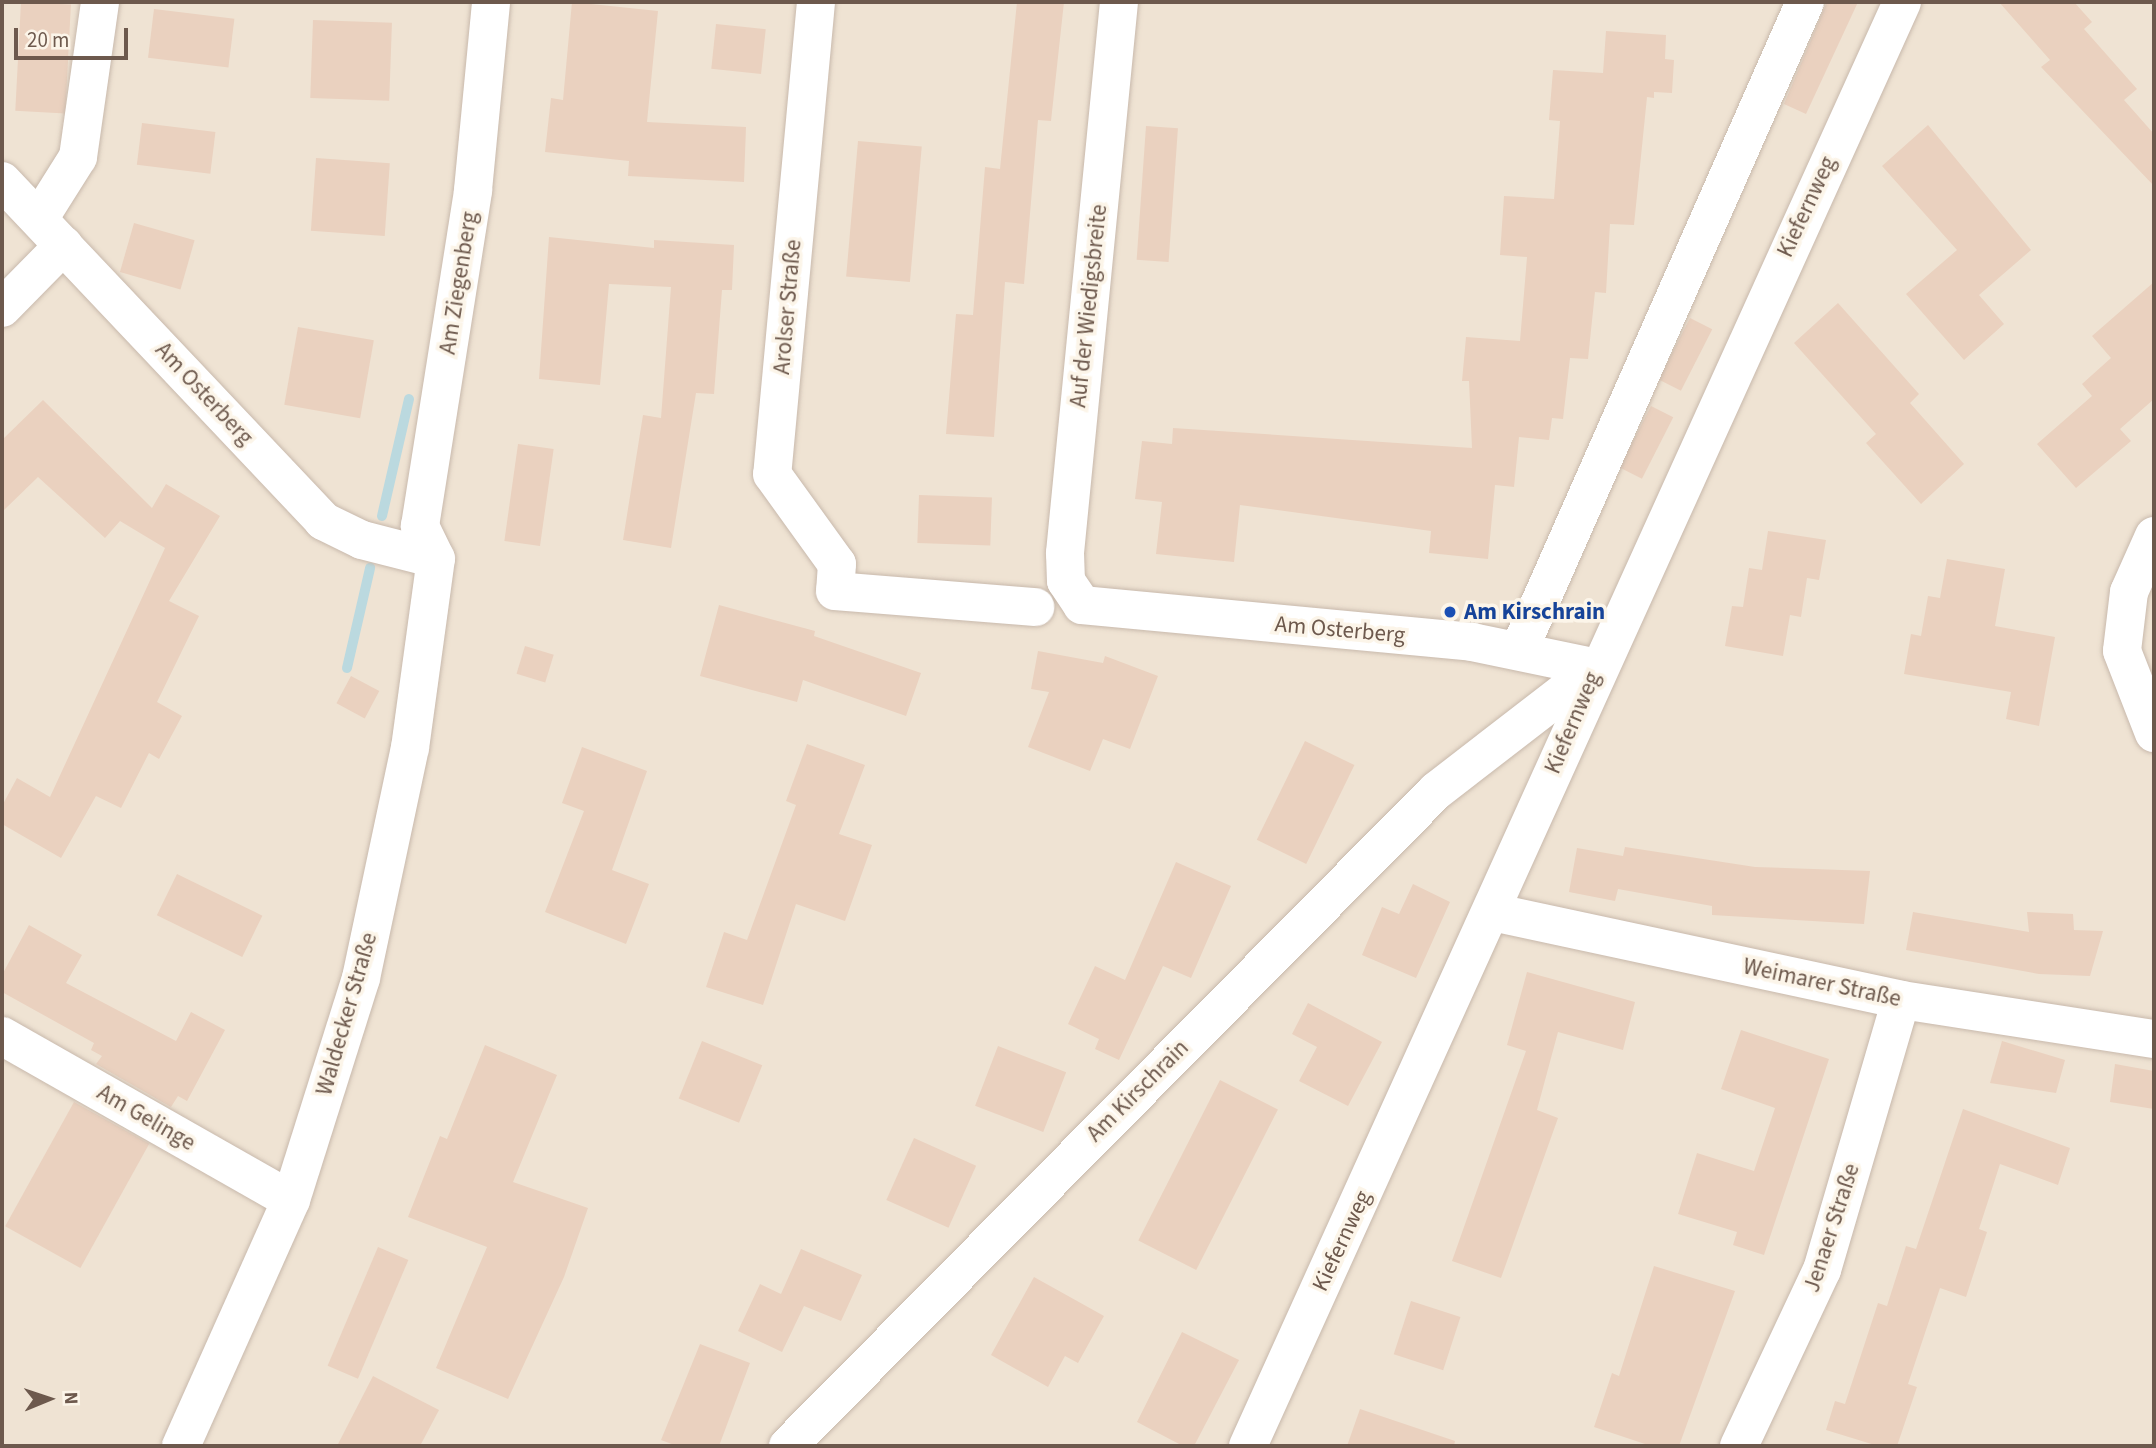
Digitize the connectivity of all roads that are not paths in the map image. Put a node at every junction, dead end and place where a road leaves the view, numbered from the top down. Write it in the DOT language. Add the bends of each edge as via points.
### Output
graph roads {
  1 [pos="100,2"];
  2 [pos="491,2"];
  3 [pos="816,2"];
  4 [pos="1119,2"];
  5 [pos="1805,2"];
  6 [pos="1902,2"];
  7 [pos="2,181"];
  8 [pos="51,232"];
  9 [pos="2,308"];
  10 [pos="2154,536"];
  11 [pos="436,559"];
  12 [pos="1082,605"];
  13 [pos="1035,607"];
  14 [pos="1520,648"];
  15 [pos="1597,668"];
  16 [pos="2154,733"];
  17 [pos="1492,912"];
  18 [pos="1901,1000"];
  19 [pos="2,1036"];
  20 [pos="2154,1039"];
  21 [pos="291,1200"];
  22 [pos="181,1446"];
  23 [pos="788,1446"];
  24 [pos="1248,1446"];
  25 [pos="1739,1446"];
  1 -- 8 [label="street" via="78,157"];
  2 -- 11 [label="street, Am Ziegenberg" via="473,190 420,526"];
  3 -- 13 [label="street, Arolser Straße" via="772,474 837,564 835,591"];
  4 -- 12 [label="street, Auf der Wiedigsbreite" via="1065,553 1066,581"];
  5 -- 14 [label="street"];
  6 -- 15 [label="street, Kiefernweg"];
  7 -- 8 [label="street, Am Osterberg"];
  8 -- 9 [label="street"];
  8 -- 11 [label="street, Am Osterberg" via="323,521 362,540"];
  10 -- 16 [label="street" via="2129,592 2122,651"];
  11 -- 21 [label="street, Waldecker Straße" via="390,856 361,978"];
  12 -- 14 [label="street, Am Osterberg"];
  14 -- 15 [label="street, Am Osterberg"];
  15 -- 17 [label="street, Kiefernweg"];
  15 -- 23 [label="street, Am Kirschrain" via="1436,791"];
  17 -- 18 [label="street, Weimarer Straße"];
  17 -- 24 [label="street, Kiefernweg"];
  18 -- 20 [label="street, Weimarer Straße"];
  18 -- 25 [label="street, Jenaer Straße" via="1822,1270"];
  19 -- 21 [label="street, Am Gelinge"];
  21 -- 22 [label="street, Waldecker Straße"];
}
